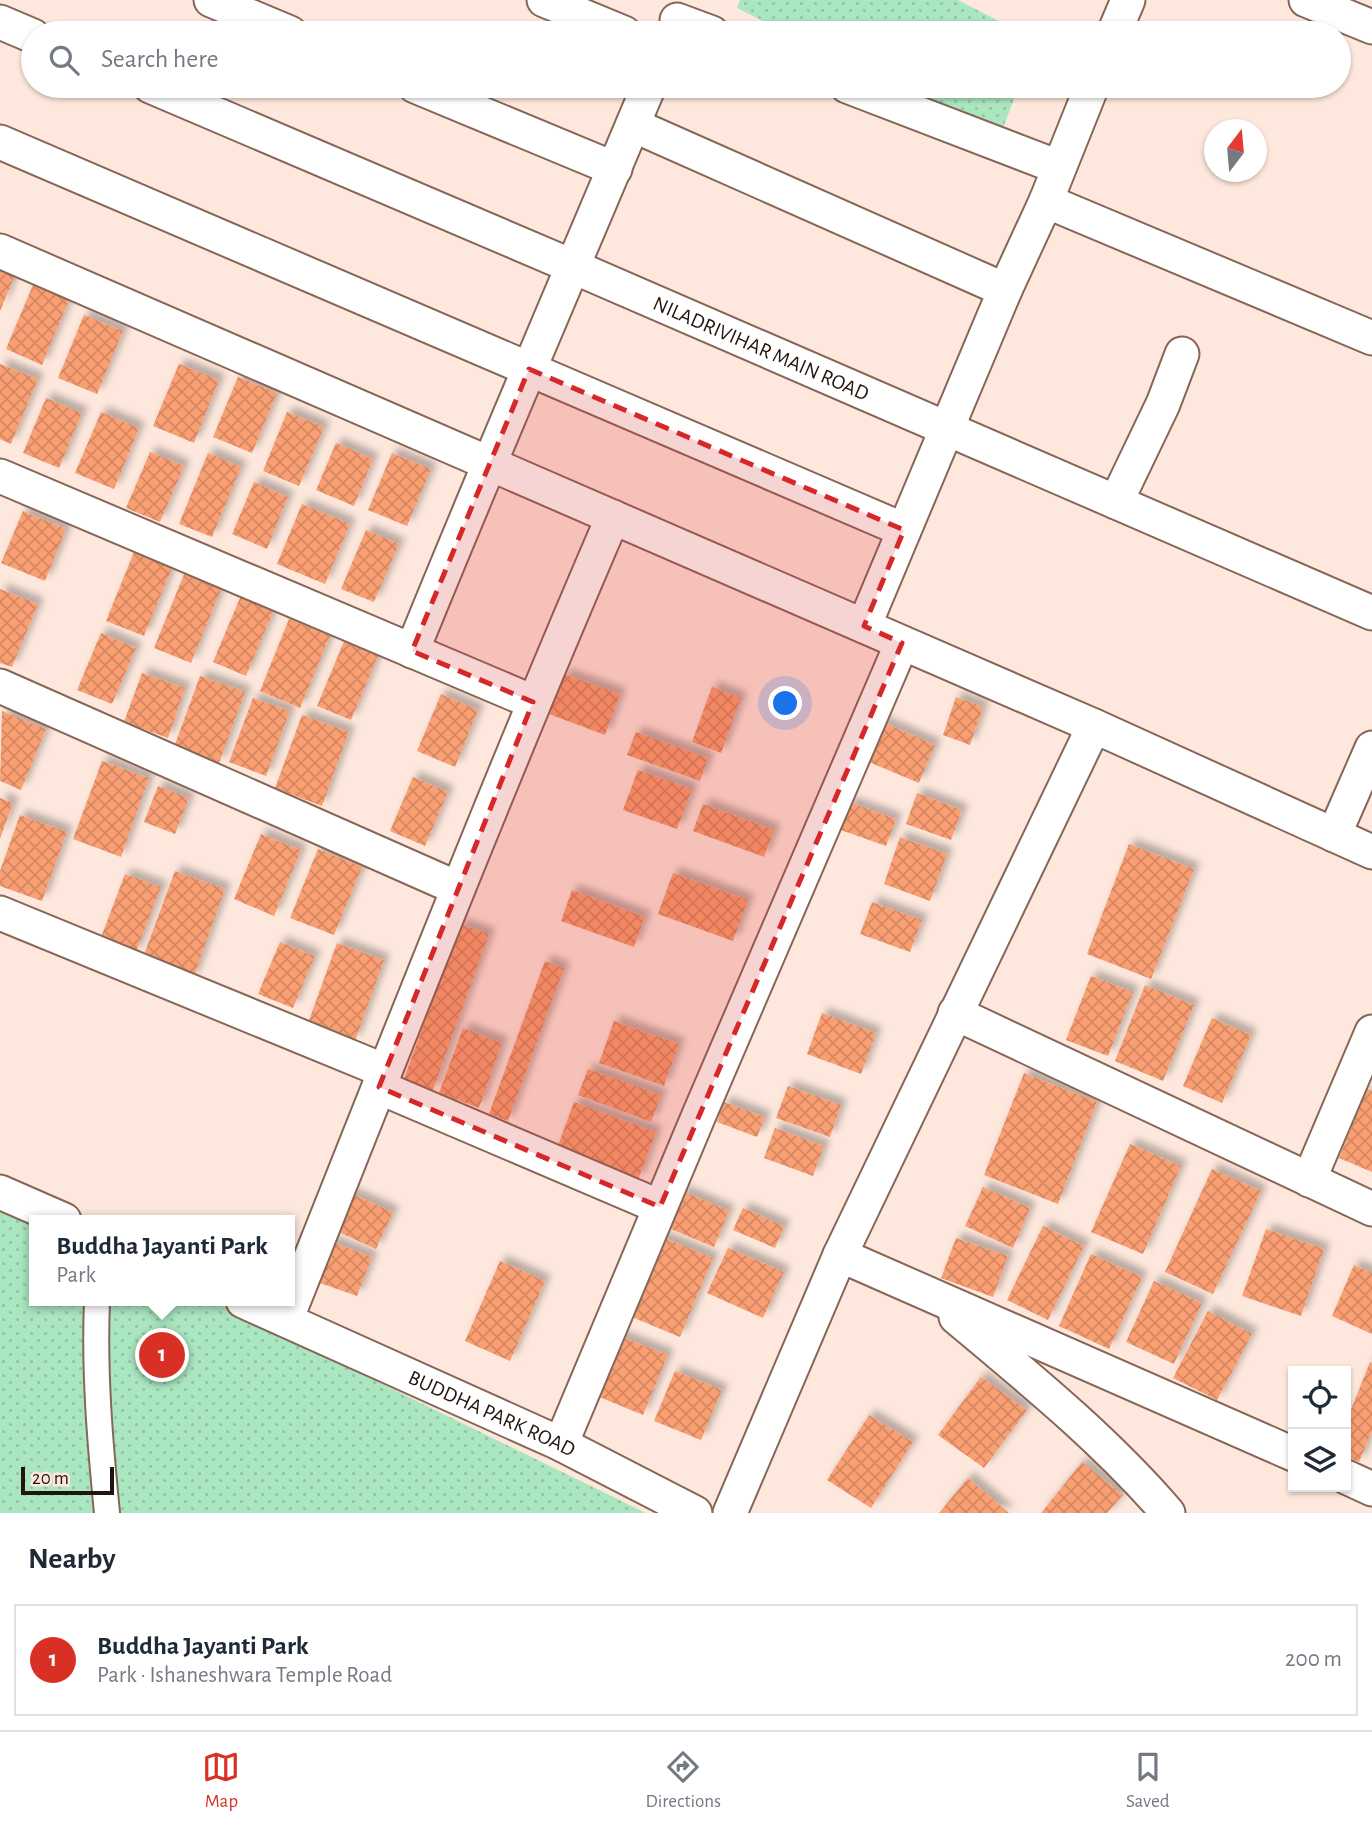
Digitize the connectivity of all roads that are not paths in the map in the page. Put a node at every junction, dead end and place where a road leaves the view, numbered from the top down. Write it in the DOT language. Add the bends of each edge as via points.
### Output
graph roads {
  1 [pos="211,0"];
  2 [pos="544,0"];
  3 [pos="1128,0"];
  4 [pos="1306,0"];
  5 [pos="261,21"];
  6 [pos="595,21"];
  7 [pos="1119,21"];
  8 [pos="0,22"];
  9 [pos="1372,27"];
  10 [pos="21,31"];
  11 [pos="178,98"];
  12 [pos="444,98"];
  13 [pos="644,98"];
  14 [pos="878,98"];
  15 [pos="1087,98"];
  16 [pos="633,125"];
  17 [pos="0,142"];
  18 [pos="1058,167"];
  19 [pos="615,169"];
  20 [pos="1046,201"];
  21 [pos="0,251"];
  22 [pos="574,267"];
  23 [pos="1005,290"];
  24 [pos="1372,338"];
  25 [pos="1182,354"];
  26 [pos="529,369"];
  27 [pos="947,428"];
  28 [pos="488,463"];
  29 [pos="3,485"];
  30 [pos="1116,502"];
  31 [pos="613,517"];
  32 [pos="904,530"];
  33 [pos="1372,613"];
  34 [pos="864,626"];
  35 [pos="902,643"];
  36 [pos="412,651"];
  37 [pos="0,686"];
  38 [pos="533,702"];
  39 [pos="1094,726"];
  40 [pos="1372,748"];
  41 [pos="1334,835"];
  42 [pos="1372,852"];
  43 [pos="457,888"];
  44 [pos="0,912"];
  45 [pos="956,1013"];
  46 [pos="1372,1032"];
  47 [pos="382,1079"];
  48 [pos="1309,1180"];
  49 [pos="0,1192"];
  50 [pos="660,1207"];
  51 [pos="1372,1209"];
  52 [pos="53,1215"];
  53 [pos="840,1255"];
  54 [pos="925,1291"];
  55 [pos="295,1297"];
  56 [pos="97,1306"];
  57 [pos="254,1306"];
  58 [pos="292,1306"];
  59 [pos="286,1320"];
  60 [pos="561,1444"];
  61 [pos="1288,1452"];
  62 [pos="1351,1479"];
  63 [pos="1372,1489"];
  64 [pos="107,1513"];
  65 [pos="695,1513"];
  66 [pos="730,1513"];
  67 [pos="1168,1513"];
  1 -- 5 [label="street"];
  2 -- 6 [label="street"];
  3 -- 7 [label="street"];
  4 -- 9 [label="street"];
  8 -- 10 [label="street"];
  11 -- 22 [label="street, NILADRIVIHAR MAIN ROAD"];
  12 -- 19 [label="street"];
  13 -- 16 [label="street"];
  14 -- 18 [label="street"];
  15 -- 18 [label="street"];
  16 -- 19 [label="street"];
  16 -- 23 [label="street"];
  17 -- 26 [label="street"];
  18 -- 20 [label="street"];
  19 -- 22 [label="street"];
  20 -- 23 [label="street"];
  20 -- 24 [label="street"];
  21 -- 28 [label="street"];
  22 -- 26 [label="street"];
  22 -- 27 [label="street, NILADRIVIHAR MAIN ROAD"];
  23 -- 27 [label="street"];
  25 -- 30 [label="street"];
  26 -- 28 [label="street"];
  26 -- 32 [label="street"];
  27 -- 30 [label="street, NILADRIVIHAR MAIN ROAD"];
  27 -- 32 [label="street"];
  28 -- 31 [label="street"];
  28 -- 36 [label="street"];
  29 -- 36 [label="street"];
  30 -- 33 [label="street, NILADRIVIHAR MAIN ROAD"];
  31 -- 34 [label="street"];
  31 -- 38 [label="street"];
  32 -- 34 [label="street"];
  34 -- 35 [label="street"];
  35 -- 39 [label="street"];
  35 -- 50 [label="street"];
  36 -- 38 [label="street"];
  37 -- 43 [label="street"];
  38 -- 43 [label="street"];
  39 -- 41 [label="street"];
  39 -- 45 [label="street"];
  40 -- 41 [label="street"];
  41 -- 42 [label="street"];
  43 -- 47 [label="street"];
  44 -- 47 [label="street"];
  45 -- 48 [label="street"];
  45 -- 53 [label="street"];
  46 -- 48 [label="street"];
  47 -- 50 [label="street"];
  47 -- 55 [label="street"];
  48 -- 51 [label="street"];
  49 -- 52 [label="street"];
  50 -- 60 [label="street"];
  53 -- 54 [label="street"];
  53 -- 66 [label="street"];
  54 -- 61 [label="street"];
  54 -- 67 [label="street" via="1056,1400"];
  56 -- 64 [label="street" via="95,1351"];
  57 -- 59 [label="street, BUDDHA PARK ROAD"];
  58 -- 59 [label="street"];
  59 -- 60 [label="street, BUDDHA PARK ROAD"];
  60 -- 65 [label="street, BUDDHA PARK ROAD"];
  62 -- 63 [label="street"];
}
